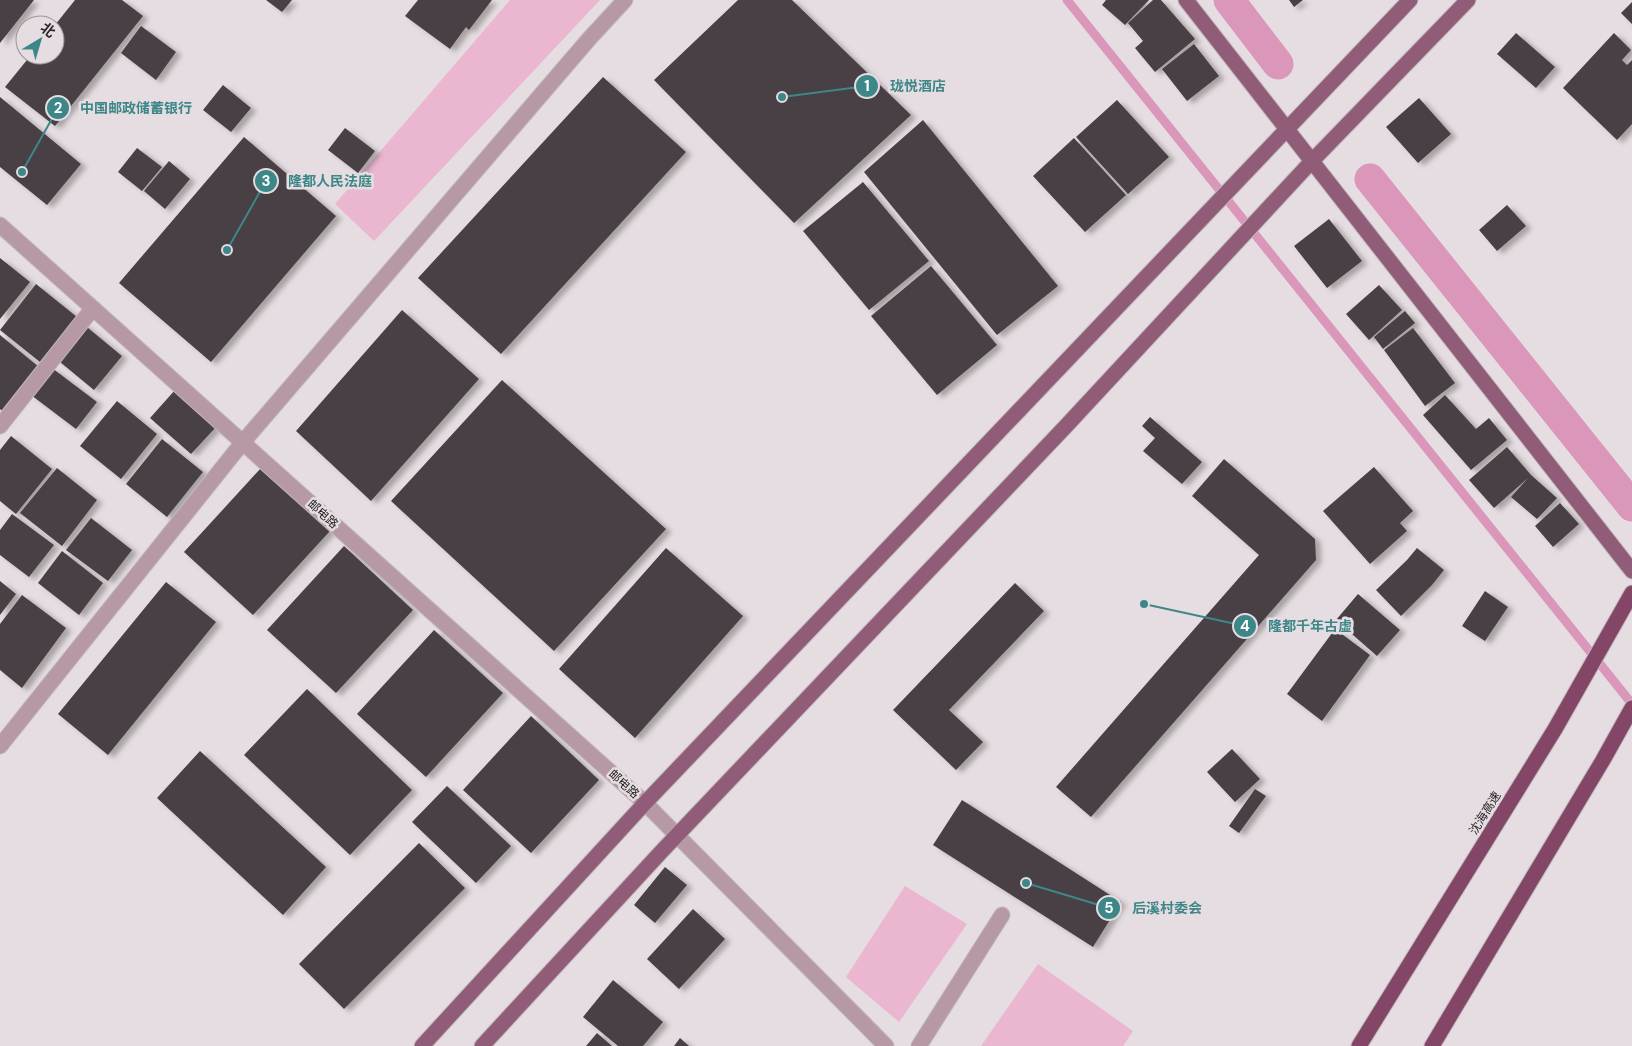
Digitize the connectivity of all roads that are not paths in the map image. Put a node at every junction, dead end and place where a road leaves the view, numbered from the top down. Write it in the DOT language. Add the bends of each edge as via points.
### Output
graph roads {
  1 [pos="625,0"];
  2 [pos="1186,0"];
  3 [pos="1410,0"];
  4 [pos="1468,0"];
  5 [pos="1287,129"];
  6 [pos="1312,160"];
  7 [pos="0,224"];
  8 [pos="93,308"];
  9 [pos="0,426"];
  10 [pos="243,442"];
  11 [pos="1632,571"];
  12 [pos="1632,593"];
  13 [pos="1632,708"];
  14 [pos="0,746"];
  15 [pos="645,803"];
  16 [pos="677,835"];
  17 [pos="1002,915"];
  18 [pos="877,1043"];
  19 [pos="422,1046"];
  20 [pos="482,1046"];
  21 [pos="919,1046"];
  22 [pos="1359,1046"];
  23 [pos="1432,1046"];
  1 -- 10 [label="street"];
  2 -- 5 [label="main road"];
  3 -- 5 [label="main road"];
  4 -- 6 [label="main road"];
  5 -- 6 [label="main road"];
  5 -- 15 [label="main road"];
  6 -- 11 [label="main road"];
  6 -- 16 [label="main road" via="1067,425"];
  7 -- 8 [label="street, 邮电路"];
  8 -- 9 [label="street"];
  8 -- 10 [label="street, 邮电路"];
  10 -- 14 [label="street"];
  10 -- 15 [label="street, 邮电路"];
  12 -- 22 [label="highway, 沈海高速" via="1555,729"];
  13 -- 23 [label="highway"];
  15 -- 16 [label="street, 邮电路"];
  15 -- 19 [label="main road"];
  16 -- 18 [label="street, 邮电路"];
  16 -- 20 [label="main road"];
  17 -- 21 [label="street"];
}
